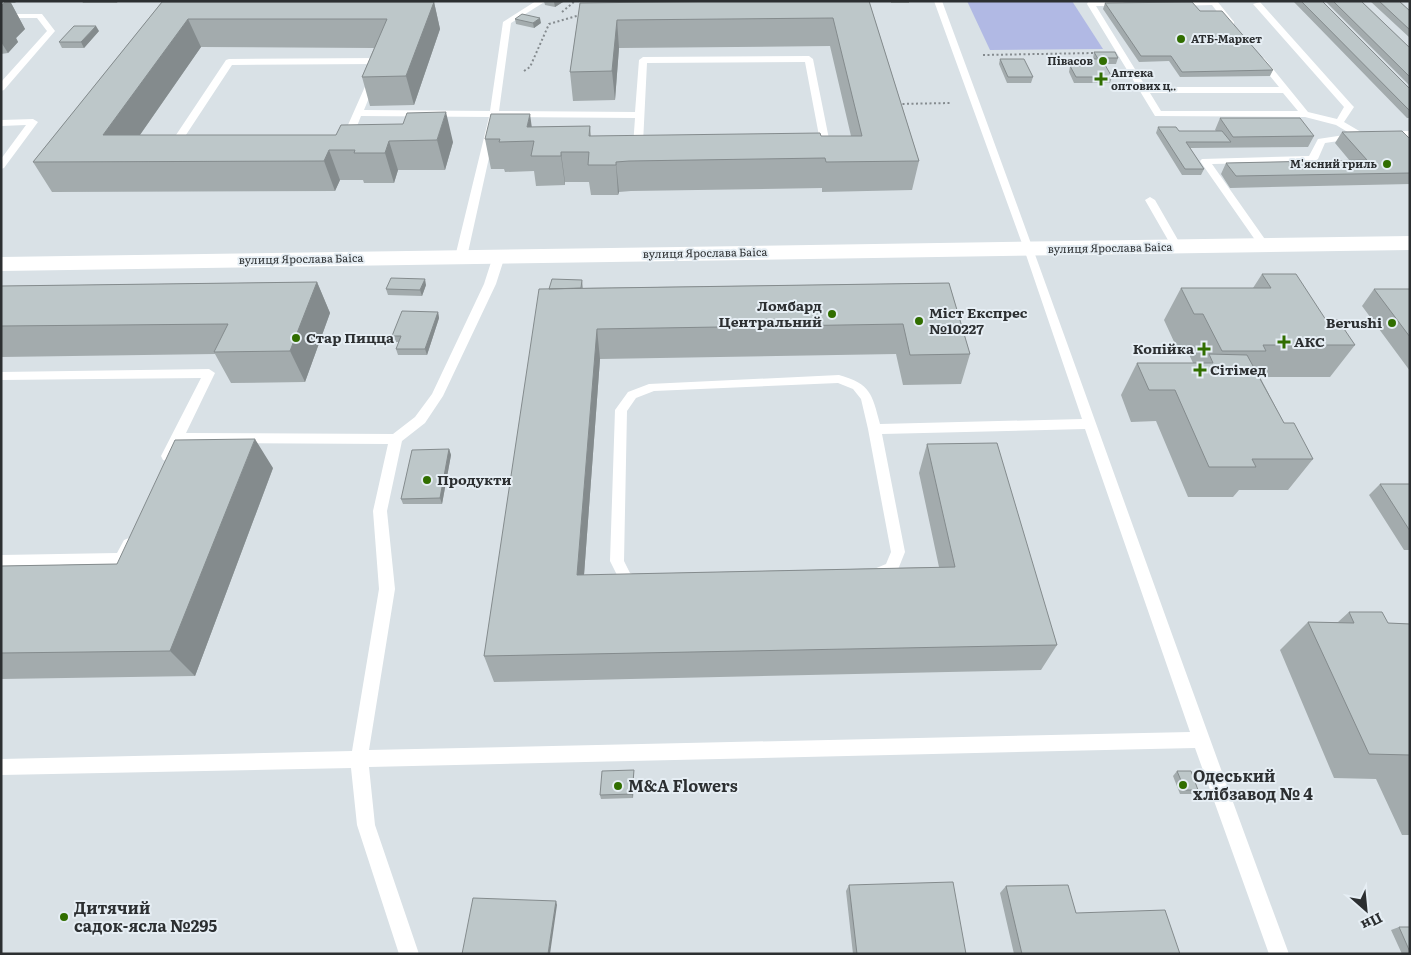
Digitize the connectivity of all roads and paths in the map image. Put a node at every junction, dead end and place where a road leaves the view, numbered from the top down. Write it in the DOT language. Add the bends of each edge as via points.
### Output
graph roads {
  1 [pos="542,1"];
  2 [pos="938,1"];
  3 [pos="1129,4"];
  4 [pos="1166,4"];
  5 [pos="1258,4"];
  6 [pos="583,14"];
  7 [pos="1,16"];
  8 [pos="1238,32"];
  9 [pos="1121,53"];
  10 [pos="1256,54"];
  11 [pos="958,55"];
  12 [pos="498,86"];
  13 [pos="1,88"];
  14 [pos="1144,90"];
  15 [pos="1286,90"];
  16 [pos="975,103"];
  17 [pos="897,104"];
  18 [pos="359,113"];
  19 [pos="494,114"];
  20 [pos="1305,114"];
  21 [pos="640,115"];
  22 [pos="1,123"];
  23 [pos="1339,123"];
  24 [pos="1410,134"];
  25 [pos="1359,135"];
  26 [pos="1,166"];
  27 [pos="1150,200"];
  28 [pos="1410,243"];
  29 [pos="1264,245"];
  30 [pos="1176,247"];
  31 [pos="1029,249"];
  32 [pos="499,256"];
  33 [pos="461,257"];
  34 [pos="1,264"];
  35 [pos="1,376"];
  36 [pos="1089,424"];
  37 [pos="875,429"];
  38 [pos="177,438"];
  39 [pos="396,439"];
  40 [pos="161,472"];
  41 [pos="134,533"];
  42 [pos="1,561"];
  43 [pos="1201,740"];
  44 [pos="359,758"];
  45 [pos="1,767"];
  46 [pos="409,954"];
  47 [pos="1279,954"];
  1 -- 12 [label="lane" via="507,22"];
  2 -- 11 [label="lane"];
  3 -- 9 [label="lane" via="1091,4"];
  4 -- 8 [label="lane" via="1214,4"];
  5 -- 23 [label="lane" via="1349,107"];
  6 -- 12 [label="path" via="549,24 530,67"];
  7 -- 13 [label="lane" via="39,16 51,31"];
  9 -- 11 [label="path"];
  9 -- 14 [label="lane"];
  10 -- 15 [label="lane"];
  11 -- 16 [label="lane"];
  12 -- 19 [label="lane"];
  14 -- 15 [label="lane"];
  14 -- 20 [label="lane" via="1158,114"];
  15 -- 20 [label="lane"];
  16 -- 17 [label="path"];
  16 -- 31 [label="lane"];
  18 -- 18 [label="lane" via="380,61 229,62 173,148 344,146"];
  18 -- 19 [label="lane"];
  19 -- 21 [label="lane"];
  19 -- 33 [label="lane"];
  20 -- 23 [label="lane"];
  21 -- 21 [label="lane" via="643,60 809,59 825,144 638,146"];
  22 -- 26 [label="lane" via="33,122"];
  23 -- 25 [label="lane"];
  24 -- 25 [label="lane"];
  25 -- 29 [label="lane" via="1321,141 1313,158 1205,161"];
  27 -- 30 [label="lane"];
  28 -- 29 [label="street, вулиця Ярослава Баіса"];
  29 -- 30 [label="street, вулиця Ярослава Баіса"];
  30 -- 31 [label="street, вулиця Ярослава Баіса"];
  31 -- 32 [label="street, вулиця Ярослава Баіса"];
  31 -- 36 [label="lane"];
  32 -- 33 [label="street, вулиця Ярослава Баіса"];
  32 -- 39 [label="lane" via="490,284 437,396 420,420"];
  33 -- 34 [label="street, вулиця Ярослава Баіса"];
  35 -- 38 [label="lane" via="209,373"];
  36 -- 37 [label="lane"];
  36 -- 43 [label="lane"];
  37 -- 37 [label="lane" via="898,552 892,568 875,575 650,583 640,583 625,576 617,561 620,410 632,395 654,387 839,379 857,386 867,398"];
  38 -- 39 [label="lane"];
  38 -- 40 [label="lane"];
  39 -- 44 [label="lane" via="380,511 387,589"];
  41 -- 42 [label="lane" via="122,559"];
  43 -- 44 [label="lane"];
  43 -- 47 [label="lane"];
  44 -- 45 [label="lane"];
  44 -- 46 [label="lane" via="366,825"];
}
